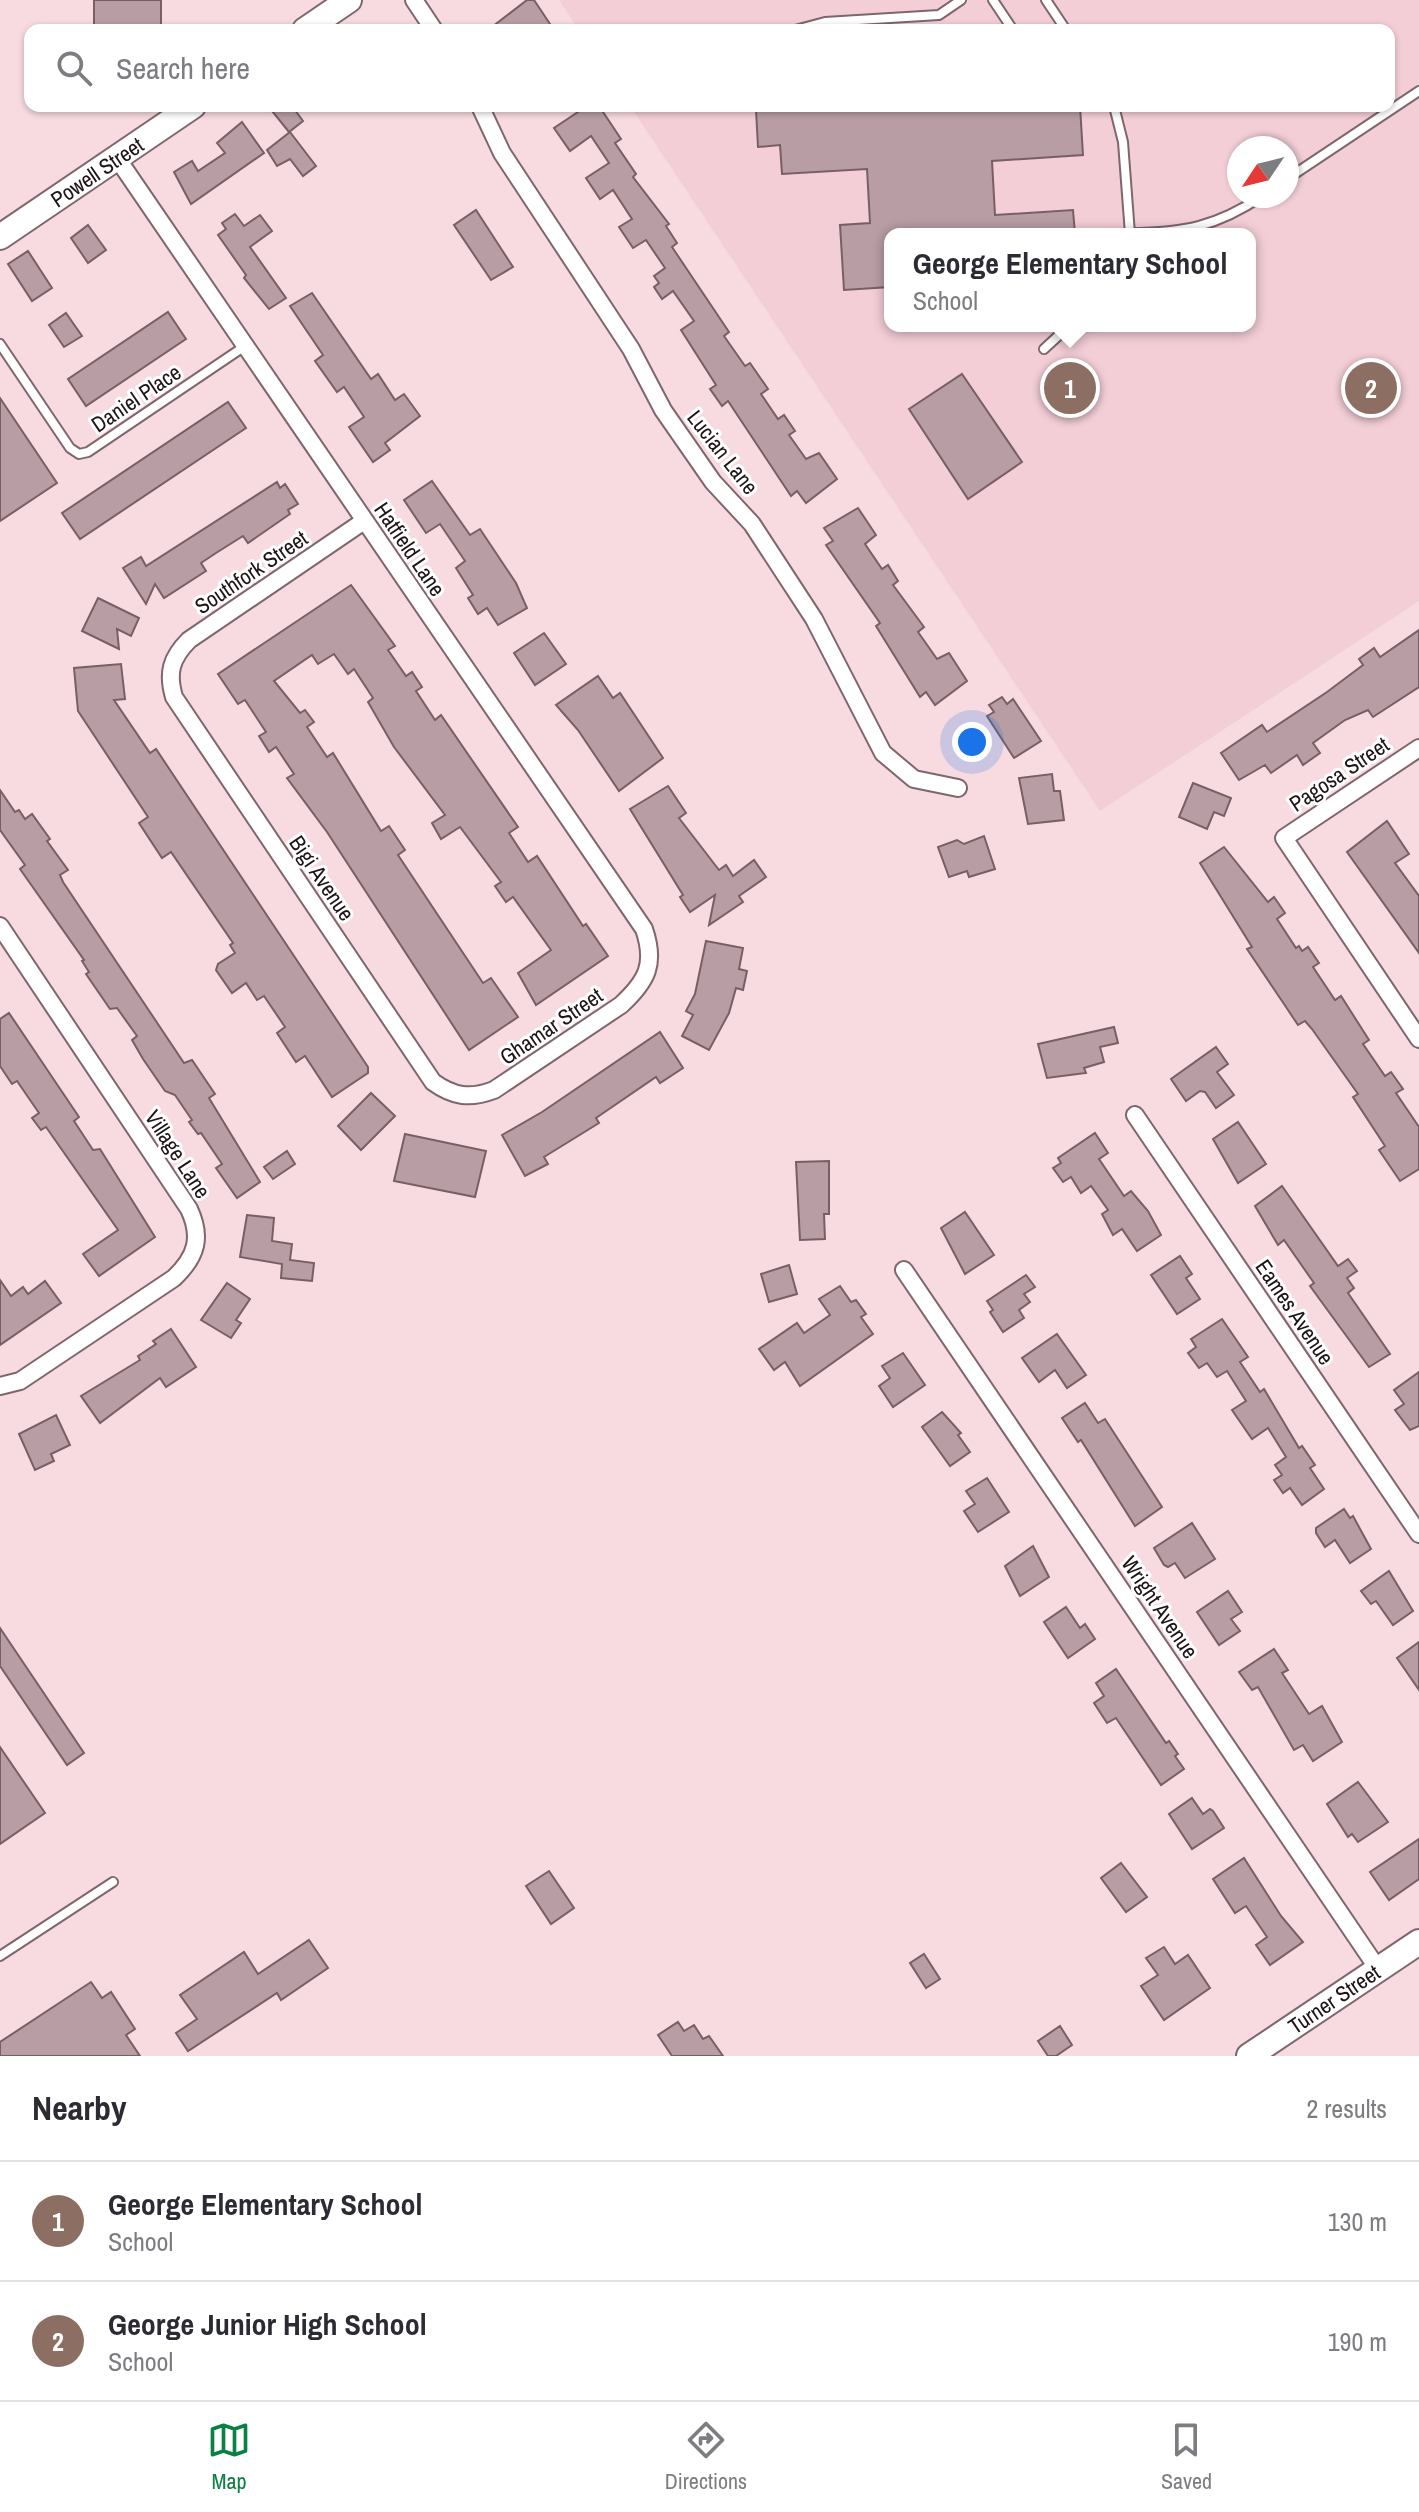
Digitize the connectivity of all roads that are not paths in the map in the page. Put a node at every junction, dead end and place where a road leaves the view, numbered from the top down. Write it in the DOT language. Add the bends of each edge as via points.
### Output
graph roads {
  1 [pos="414,0"];
  2 [pos="961,0"];
  3 [pos="993,0"];
  4 [pos="1046,0"];
  5 [pos="342,2"];
  6 [pos="313,24"];
  7 [pos="430,24"];
  8 [pos="818,24"];
  9 [pos="1009,24"];
  10 [pos="1062,24"];
  11 [pos="1419,91"];
  12 [pos="1395,107"];
  13 [pos="184,112"];
  14 [pos="483,112"];
  15 [pos="1116,112"];
  16 [pos="1388,112"];
  17 [pos="117,158"];
  18 [pos="1299,171"];
  19 [pos="1243,208"];
  20 [pos="1130,228"];
  21 [pos="1191,228"];
  22 [pos="0,237"];
  23 [pos="1062,332"];
  24 [pos="0,344"];
  25 [pos="245,345"];
  26 [pos="1044,349"];
  27 [pos="364,521"];
  28 [pos="170,667"];
  29 [pos="1419,748"];
  30 [pos="958,788"];
  31 [pos="0,926"];
  32 [pos="650,971"];
  33 [pos="1419,1039"];
  34 [pos="462,1097"];
  35 [pos="1135,1115"];
  36 [pos="904,1270"];
  37 [pos="0,1386"];
  38 [pos="1419,1534"];
  39 [pos="113,1882"];
  40 [pos="1419,1942"];
  41 [pos="0,1956"];
  42 [pos="1378,1969"];
  43 [pos="1249,2056"];
  1 -- 7 [label="street"];
  2 -- 8 [label="lane" via="939,15"];
  3 -- 9 [label="lane"];
  4 -- 10 [label="lane"];
  5 -- 6 [label="street"];
  11 -- 12 [label="lane"];
  13 -- 17 [label="street, Powell Street"];
  14 -- 30 [label="street, Lucian Lane" via="502,153 631,349 663,410 713,482 752,524 814,619 883,753 914,779"];
  15 -- 20 [label="lane"];
  16 -- 18 [label="lane"];
  17 -- 22 [label="street, Powell Street"];
  17 -- 25 [label="street, Hatfield Lane"];
  19 -- 21 [label="lane"];
  23 -- 26 [label="lane"];
  24 -- 25 [label="lane, Daniel Place" via="79,454"];
  25 -- 27 [label="street, Hatfield Lane"];
  27 -- 28 [label="street, Southfork Street" via="189,640"];
  27 -- 32 [label="street, Hatfield Lane" via="644,929 651,949"];
  28 -- 34 [label="street, Bigi Avenue" via="174,697 433,1082"];
  29 -- 33 [label="street, Pagosa Street" via="1284,838"];
  31 -- 37 [label="street, Village Lane" via="197,1226 190,1264 174,1278 20,1381"];
  32 -- 34 [label="street, Ghamar Street" via="621,1005 494,1090"];
  35 -- 38 [label="street, Eames Avenue"];
  36 -- 42 [label="street, Wright Avenue"];
  39 -- 41 [label="lane"];
  40 -- 42 [label="street, Turner Street"];
  42 -- 43 [label="street, Turner Street"];
}
